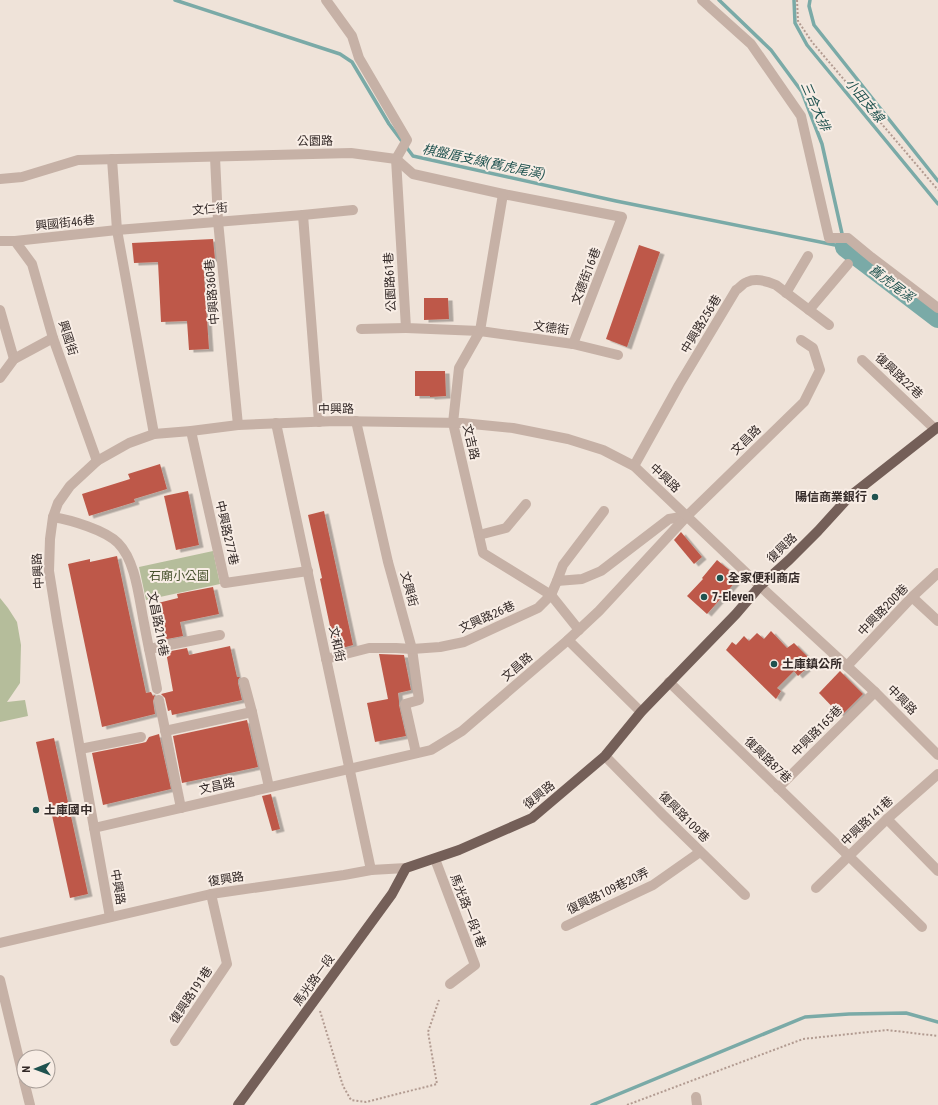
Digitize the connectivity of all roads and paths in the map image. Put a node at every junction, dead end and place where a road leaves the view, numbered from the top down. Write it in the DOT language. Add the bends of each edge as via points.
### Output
graph roads {
  1 [pos="326,0"];
  2 [pos="702,0"];
  3 [pos="797,0"];
  4 [pos="215,156"];
  5 [pos="112,159"];
  6 [pos="396,159"];
  7 [pos="0,179"];
  8 [pos="938,190"];
  9 [pos="503,194"];
  10 [pos="353,210"];
  11 [pos="303,215"];
  12 [pos="218,221"];
  13 [pos="117,230"];
  14 [pos="0,241"];
  15 [pos="15,241"];
  16 [pos="808,256"];
  17 [pos="848,264"];
  18 [pos="786,293"];
  19 [pos="938,308"];
  20 [pos="0,310"];
  21 [pos="809,310"];
  22 [pos="829,325"];
  23 [pos="406,328"];
  24 [pos="361,329"];
  25 [pos="480,331"];
  26 [pos="53,338"];
  27 [pos="801,340"];
  28 [pos="574,344"];
  29 [pos="618,355"];
  30 [pos="14,359"];
  31 [pos="862,360"];
  32 [pos="0,378"];
  33 [pos="356,421"];
  34 [pos="319,422"];
  35 [pos="276,423"];
  36 [pos="453,423"];
  37 [pos="238,425"];
  38 [pos="937,428"];
  39 [pos="191,431"];
  40 [pos="154,434"];
  41 [pos="96,461"];
  42 [pos="634,466"];
  43 [pos="526,504"];
  44 [pos="604,511"];
  45 [pos="687,516"];
  46 [pos="54,517"];
  47 [pos="479,535"];
  48 [pos="308,571"];
  49 [pos="938,573"];
  50 [pos="557,581"];
  51 [pos="760,586"];
  52 [pos="551,595"];
  53 [pos="912,597"];
  54 [pos="938,621"];
  55 [pos="579,630"];
  56 [pos="220,636"];
  57 [pos="568,640"];
  58 [pos="149,649"];
  59 [pos="412,649"];
  60 [pos="326,659"];
  61 [pos="847,666"];
  62 [pos="244,682"];
  63 [pos="669,682"];
  64 [pos="157,689"];
  65 [pos="875,692"];
  66 [pos="159,700"];
  67 [pos="252,712"];
  68 [pos="641,712"];
  69 [pos="165,731"];
  70 [pos="141,737"];
  71 [pos="80,749"];
  72 [pos="416,753"];
  73 [pos="938,755"];
  74 [pos="605,756"];
  75 [pos="350,769"];
  76 [pos="938,774"];
  77 [pos="269,787"];
  78 [pos="778,788"];
  79 [pos="180,808"];
  80 [pos="887,819"];
  81 [pos="94,828"];
  82 [pos="700,852"];
  83 [pos="849,856"];
  84 [pos="435,859"];
  85 [pos="406,868"];
  86 [pos="372,870"];
  87 [pos="938,870"];
  88 [pos="816,888"];
  89 [pos="211,894"];
  90 [pos="745,895"];
  91 [pos="110,917"];
  92 [pos="566,926"];
  93 [pos="922,927"];
  94 [pos="0,943"];
  95 [pos="0,980"];
  96 [pos="450,984"];
  97 [pos="316,998"];
  98 [pos="439,1000"];
  99 [pos="938,1036"];
  100 [pos="175,1041"];
  101 [pos="17,1049"];
  102 [pos="26,1089"];
  103 [pos="30,1105"];
  104 [pos="238,1105"];
  105 [pos="627,1105"];
  1 -- 6 [label="street" via="352,36 359,58 407,140"];
  2 -- 19 [label="street" via="751,44 800,116 829,238 848,238"];
  3 -- 8 [label="path" via="798,21 812,42"];
  4 -- 5 [label="street, 公園路"];
  4 -- 6 [label="street, 公園路" via="351,154"];
  4 -- 12 [label="street, 中興路360巷"];
  5 -- 7 [label="street, 公園路" via="78,160 22,177"];
  5 -- 13 [label="street"];
  6 -- 9 [label="street" via="413,174"];
  6 -- 23 [label="street, 公園路61巷"];
  9 -- 25 [label="street, 文吉路"];
  9 -- 28 [label="street, 文德街16巷" via="622,217"];
  10 -- 11 [label="street, 文仁街"];
  11 -- 12 [label="street, 文仁街"];
  11 -- 34 [label="street"];
  12 -- 13 [label="street, 文仁街"];
  12 -- 37 [label="street, 中興路360巷"];
  13 -- 15 [label="street, 興國街46巷"];
  13 -- 40 [label="street"];
  14 -- 15 [label="street"];
  15 -- 26 [label="street, 興國街" via="32,264"];
  16 -- 18 [label="street"];
  17 -- 21 [label="street"];
  18 -- 21 [label="street, 中興路256巷"];
  18 -- 42 [label="street, 中興路256巷" via="776,284 758,280 747,282 736,290"];
  20 -- 30 [label="street"];
  21 -- 22 [label="street, 中興路256巷"];
  23 -- 24 [label="street"];
  23 -- 25 [label="street"];
  25 -- 28 [label="street, 文德街"];
  25 -- 36 [label="street, 文吉路" via="459,368"];
  26 -- 30 [label="street"];
  26 -- 41 [label="street, 興國街"];
  27 -- 45 [label="street, 文昌路" via="813,348 820,370 804,402"];
  28 -- 29 [label="street, 文德街"];
  30 -- 32 [label="street"];
  31 -- 38 [label="street, 復興路22巷"];
  33 -- 34 [label="street, 中興路"];
  33 -- 36 [label="street, 中興路"];
  33 -- 59 [label="street, 文興街" via="388,562"];
  34 -- 35 [label="street, 中興路"];
  35 -- 37 [label="street, 中興路"];
  35 -- 48 [label="street, 文和街"];
  36 -- 42 [label="street, 中興路" via="513,428 568,439 603,450"];
  36 -- 47 [label="street, 文吉路"];
  37 -- 39 [label="street, 中興路"];
  38 -- 51 [label="main road, 復興路" via="849,497 789,560"];
  39 -- 40 [label="street, 中興路"];
  39 -- 48 [label="street, 中興路277巷" via="225,583"];
  40 -- 41 [label="street, 中興路" via="129,443"];
  41 -- 46 [label="street, 中興路" via="70,486 58,503"];
  42 -- 45 [label="street, 中興路"];
  43 -- 47 [label="street" via="506,528"];
  44 -- 50 [label="street, 文興路26巷" via="563,565"];
  45 -- 50 [label="street" via="669,519 601,571 582,579"];
  45 -- 51 [label="street, 中興路"];
  45 -- 55 [label="street, 文昌路"];
  46 -- 58 [label="street, 文昌路216巷" via="68,519 109,536 124,551 136,582"];
  46 -- 71 [label="street, 中興路" via="50,539 50,570 56,621"];
  47 -- 52 [label="street, 文吉路" via="483,553"];
  48 -- 60 [label="street, 文和街"];
  49 -- 53 [label="street, 中興路200巷"];
  50 -- 52 [label="street, 文興路26巷"];
  51 -- 61 [label="street, 中興路"];
  51 -- 63 [label="main road, 復興路"];
  52 -- 55 [label="street, 文吉路"];
  52 -- 59 [label="street, 文興路26巷" via="538,608 464,642"];
  53 -- 54 [label="street"];
  53 -- 61 [label="street, 中興路200巷"];
  55 -- 57 [label="street, 文昌路"];
  56 -- 58 [label="street"];
  57 -- 68 [label="street"];
  57 -- 72 [label="street, 文昌路" via="462,732 431,750"];
  58 -- 64 [label="street, 文昌路216巷"];
  59 -- 60 [label="street, 文興路26巷" via="369,648"];
  59 -- 72 [label="street, 文興街" via="419,700 405,704"];
  60 -- 75 [label="street, 文和街"];
  61 -- 65 [label="street, 中興路"];
  62 -- 67 [label="street"];
  63 -- 68 [label="main road, 復興路"];
  63 -- 78 [label="street, 復興路87巷"];
  65 -- 73 [label="street, 中興路"];
  65 -- 78 [label="street, 中興路165巷"];
  66 -- 69 [label="street"];
  67 -- 69 [label="street"];
  67 -- 77 [label="street"];
  68 -- 74 [label="main road, 復興路"];
  69 -- 79 [label="street"];
  70 -- 71 [label="street"];
  71 -- 81 [label="street, 中興路"];
  72 -- 75 [label="street, 文昌路"];
  74 -- 82 [label="street, 復興路109巷"];
  74 -- 84 [label="main road, 復興路" via="532,818"];
  75 -- 77 [label="street, 文昌路"];
  75 -- 86 [label="street, 文和街"];
  76 -- 80 [label="street, 中興路141巷"];
  77 -- 79 [label="street, 文昌路"];
  78 -- 83 [label="street, 復興路87巷"];
  79 -- 81 [label="street, 文昌路"];
  80 -- 83 [label="street, 中興路141巷"];
  80 -- 87 [label="street"];
  81 -- 91 [label="street, 中興路"];
  82 -- 90 [label="street, 復興路109巷"];
  82 -- 92 [label="street, 復興路109巷20弄" via="653,885"];
  83 -- 88 [label="street, 中興路141巷"];
  83 -- 93 [label="street, 復興路87巷"];
  84 -- 85 [label="main road, 復興路"];
  84 -- 96 [label="street, 馬光路一段1巷" via="475,966"];
  85 -- 86 [label="street, 復興路"];
  85 -- 97 [label="main road, 馬光路一段" via="392,894"];
  86 -- 89 [label="street, 復興路"];
  89 -- 91 [label="street, 復興路"];
  89 -- 100 [label="street, 復興路191巷" via="228,964"];
  91 -- 94 [label="street, 復興路"];
  95 -- 101 [label="street"];
  97 -- 98 [label="path" via="343,1086 351,1100 366,1102 437,1084 428,1032"];
  97 -- 104 [label="main road, 馬光路一段"];
  99 -- 105 [label="path" via="887,1030 803,1039"];
  102 -- 103 [label="street"];
}
